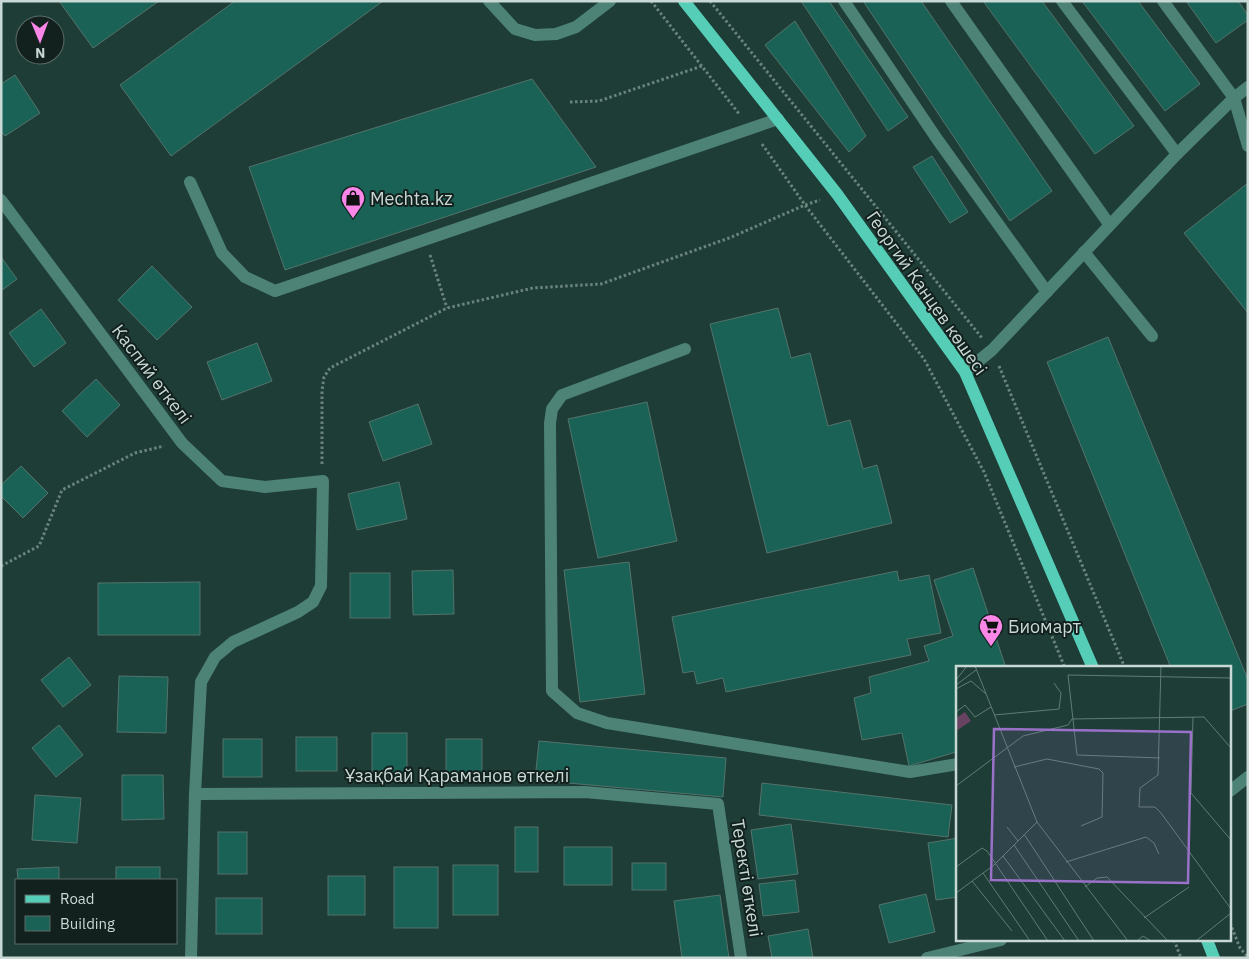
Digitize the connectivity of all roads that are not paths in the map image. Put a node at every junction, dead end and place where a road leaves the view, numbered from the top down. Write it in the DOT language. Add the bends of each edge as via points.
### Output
graph roads {
  1 [pos="490,1"];
  2 [pos="610,1"];
  3 [pos="684,1"];
  4 [pos="844,1"];
  5 [pos="951,1"];
  6 [pos="1062,1"];
  7 [pos="1163,1"];
  8 [pos="1248,87"];
  9 [pos="1234,98"];
  10 [pos="778,119"];
  11 [pos="1248,146"];
  12 [pos="1177,154"];
  13 [pos="190,182"];
  14 [pos="1,200"];
  15 [pos="1109,224"];
  16 [pos="1084,252"];
  17 [pos="1047,292"];
  18 [pos="1152,336"];
  19 [pos="685,349"];
  20 [pos="965,372"];
  21 [pos="1092,666"];
  22 [pos="956,764"];
  23 [pos="1248,777"];
  24 [pos="1232,789"];
  25 [pos="195,794"];
  26 [pos="718,804"];
  27 [pos="993,942"];
  28 [pos="1207,942"];
  29 [pos="192,958"];
  30 [pos="741,958"];
  31 [pos="927,958"];
  32 [pos="1214,958"];
  1 -- 2 [label="street" via="515,28 535,35 556,34 576,27"];
  3 -- 10 [label="main road, Георгий Канцев көшесі"];
  4 -- 17 [label="street" via="936,139"];
  5 -- 15 [label="street"];
  6 -- 12 [label="street"];
  7 -- 9 [label="street"];
  8 -- 9 [label="street"];
  9 -- 11 [label="street"];
  9 -- 12 [label="street"];
  10 -- 13 [label="street" via="276,290 244,277 222,254"];
  10 -- 20 [label="main road, Георгий Канцев көшесі" via="837,194"];
  12 -- 15 [label="street"];
  14 -- 25 [label="street, Каспий өткелі" via="182,443 222,481 265,487 323,481 321,586 313,602 234,642 215,657 201,682"];
  15 -- 16 [label="street"];
  16 -- 17 [label="street"];
  16 -- 18 [label="street"];
  17 -- 20 [label="street" via="992,350"];
  19 -- 22 [label="street" via="562,395 552,409 552,691 577,713 606,722 910,772"];
  20 -- 21 [label="main road, Георгий Канцев көшесі"];
  23 -- 24 [label="street"];
  25 -- 26 [label="street, Ұзақбай Қараманов өткелі" via="585,792"];
  25 -- 29 [label="street"];
  26 -- 30 [label="street, Теректі өткелі"];
  27 -- 31 [label="street"];
  28 -- 32 [label="main road"];
}
